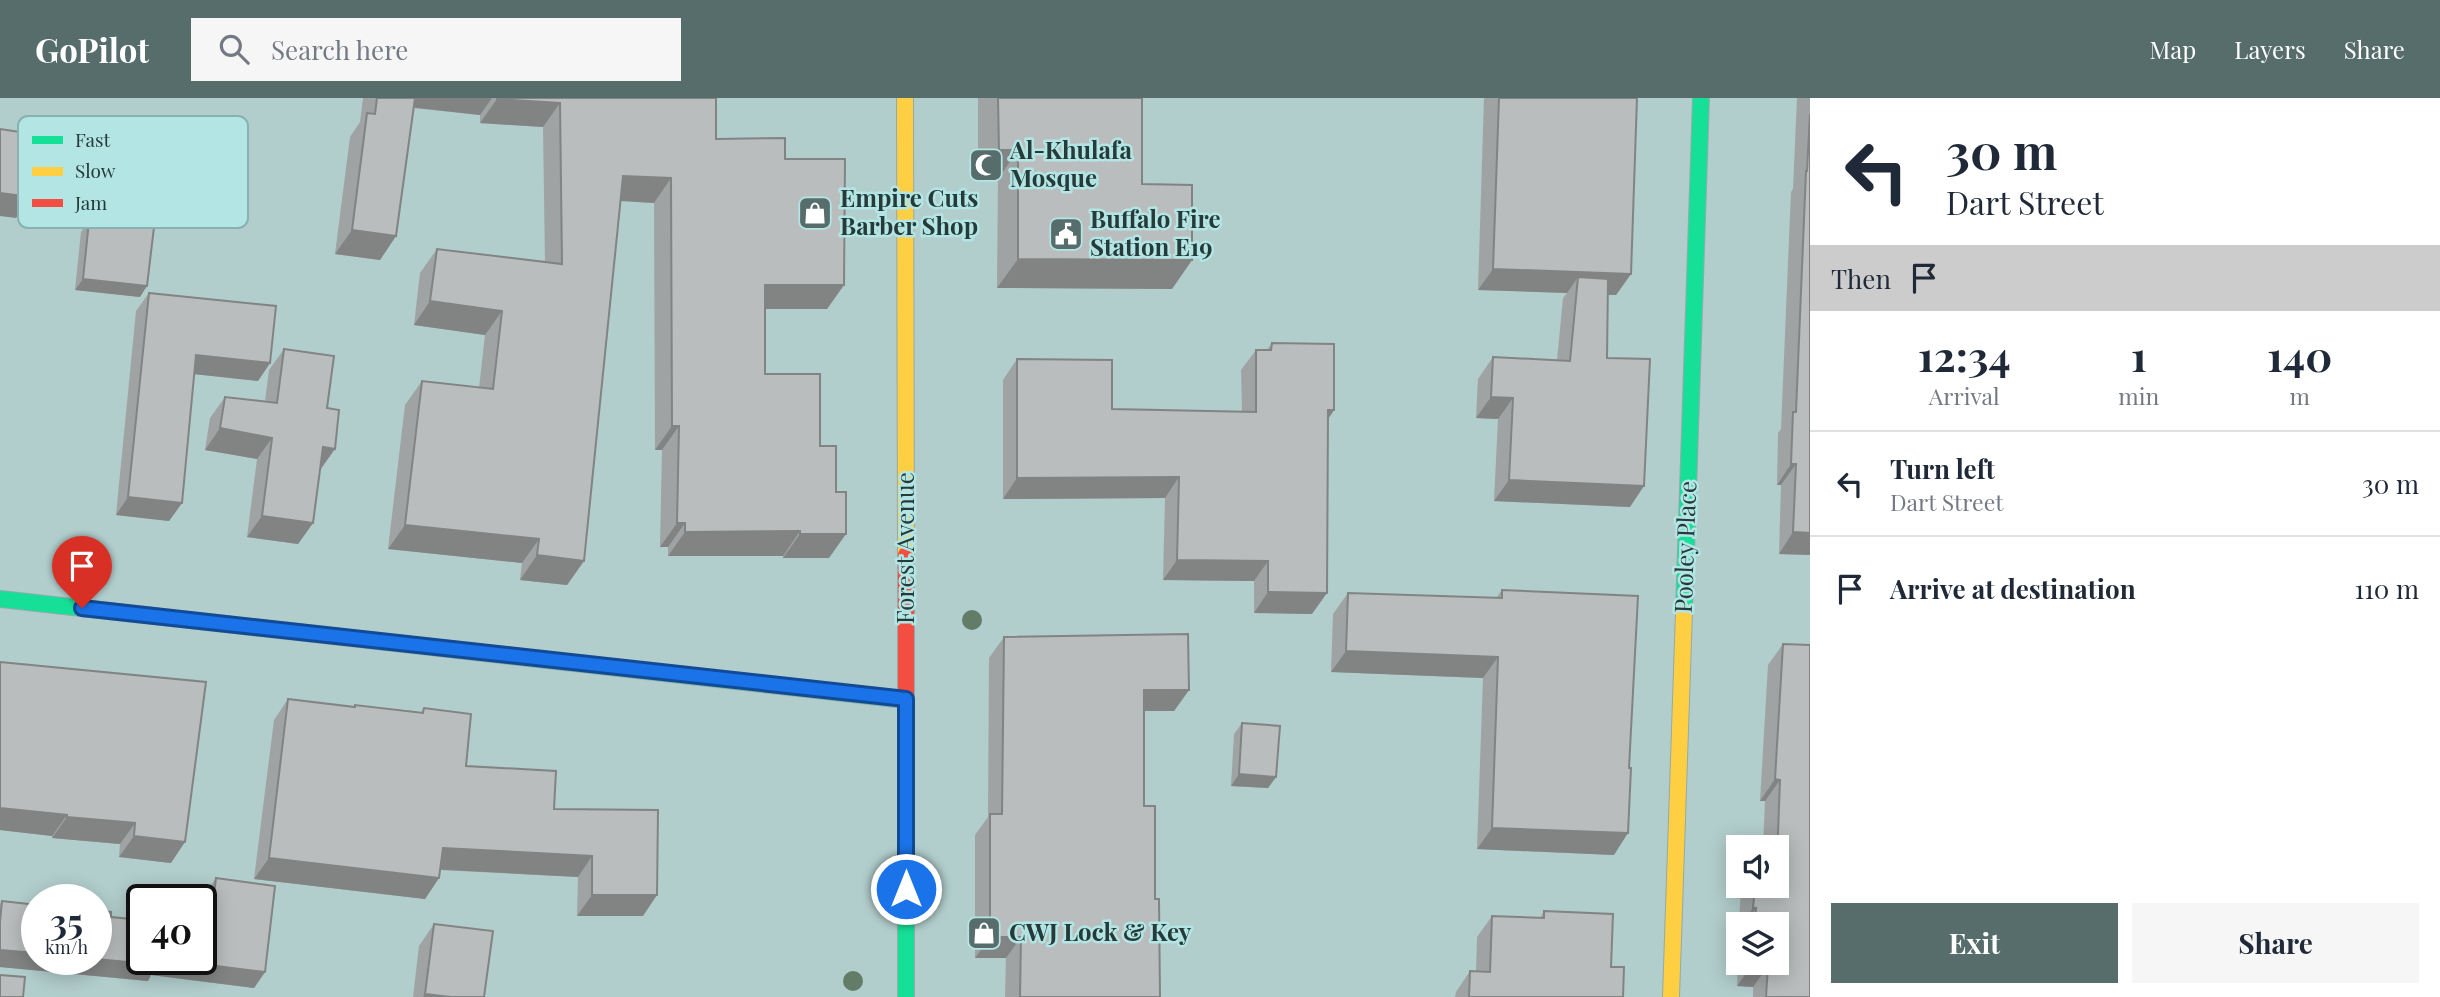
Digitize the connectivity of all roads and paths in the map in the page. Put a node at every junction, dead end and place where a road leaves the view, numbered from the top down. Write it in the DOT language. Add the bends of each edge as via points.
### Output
graph roads {
  1 [pos="905,98"];
  2 [pos="1700,98"];
  3 [pos="0,599"];
  4 [pos="906,699"];
  5 [pos="906,997"];
  6 [pos="1671,997"];
  1 -- 4 [label="street, Forest Avenue"];
  2 -- 6 [label="street, Pooley Place"];
  3 -- 4 [label="street"];
  4 -- 5 [label="street, Forest Avenue"];
}
